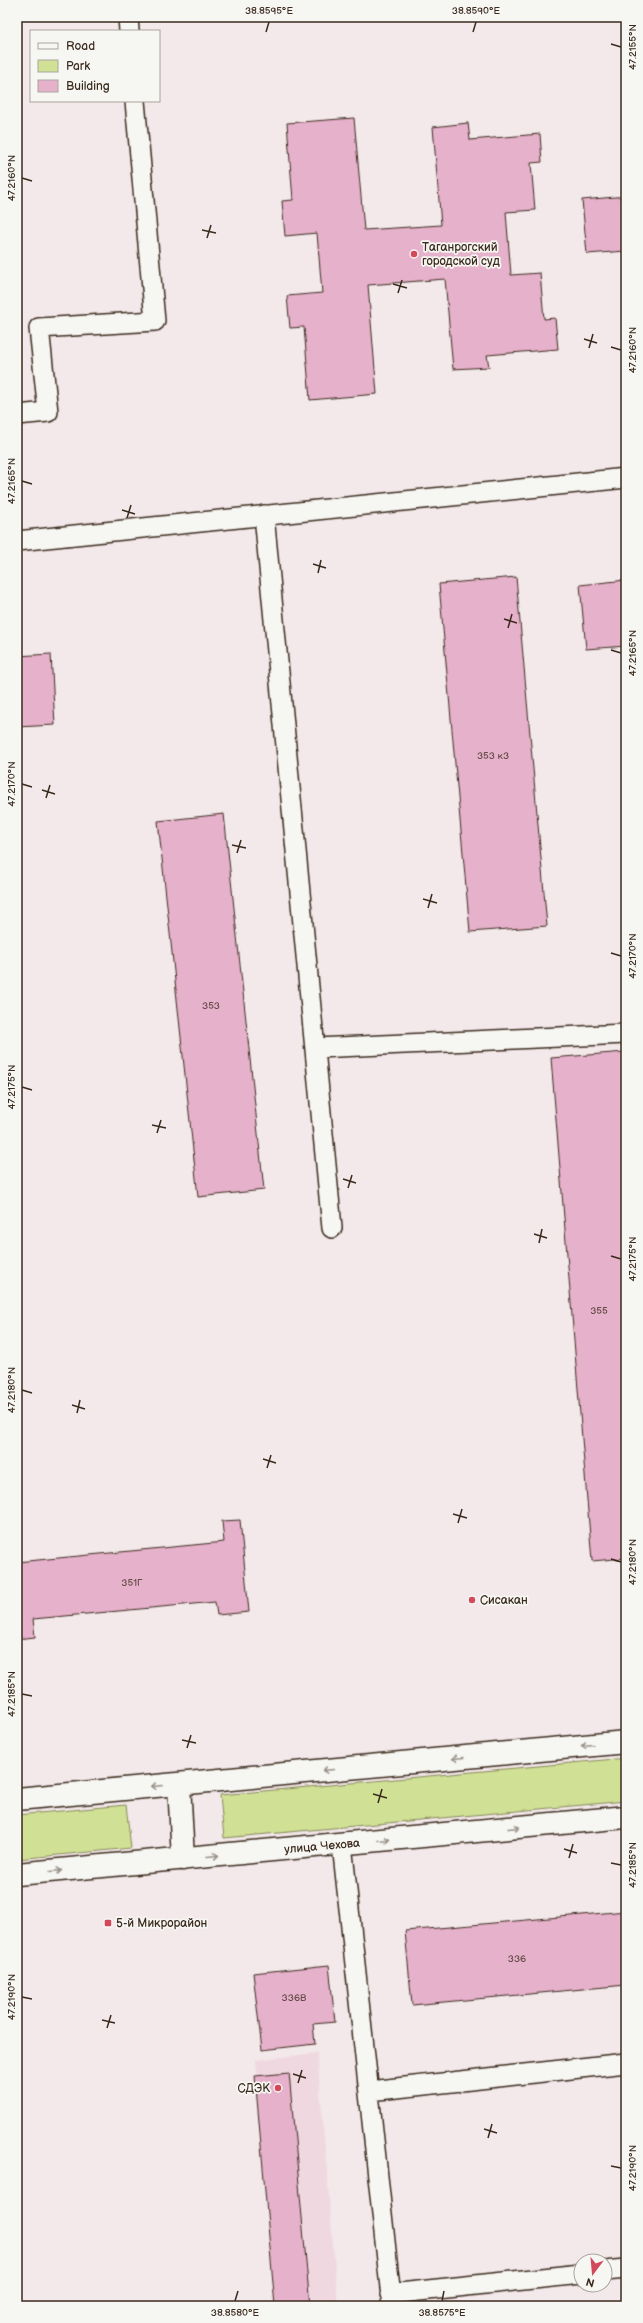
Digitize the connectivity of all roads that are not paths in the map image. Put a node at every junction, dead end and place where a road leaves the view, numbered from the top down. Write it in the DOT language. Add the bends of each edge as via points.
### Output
graph roads {
  1 [pos="128,17"];
  2 [pos="129,30"];
  3 [pos="135,102"];
  4 [pos="17,415"];
  5 [pos="626,478"];
  6 [pos="264,515"];
  7 [pos="17,541"];
  8 [pos="626,1034"];
  9 [pos="316,1048"];
  10 [pos="332,1228"];
  11 [pos="626,1742"];
  12 [pos="179,1784"];
  13 [pos="17,1799"];
  14 [pos="626,1817"];
  15 [pos="342,1844"];
  16 [pos="183,1859"];
  17 [pos="17,1874"];
  18 [pos="626,2063"];
  19 [pos="369,2091"];
  20 [pos="626,2269"];
  21 [pos="613,2270"];
  22 [pos="573,2275"];
  23 [pos="391,2300"];
  1 -- 2 [label="lane"];
  3 -- 4 [label="lane" via="155,321 39,328 48,412"];
  5 -- 6 [label="lane"];
  6 -- 7 [label="lane"];
  6 -- 9 [label="lane"];
  8 -- 9 [label="lane"];
  9 -- 10 [label="lane"];
  11 -- 12 [label="street, one-way"];
  12 -- 13 [label="street, one-way"];
  12 -- 16 [label="street"];
  15 -- 14 [label="street, улица Чехова, one-way"];
  16 -- 15 [label="street, улица Чехова, one-way"];
  15 -- 19 [label="lane"];
  17 -- 16 [label="street, улица Чехова, one-way"];
  18 -- 19 [label="lane"];
  19 -- 23 [label="lane"];
  20 -- 21 [label="lane"];
  22 -- 23 [label="lane"];
}
